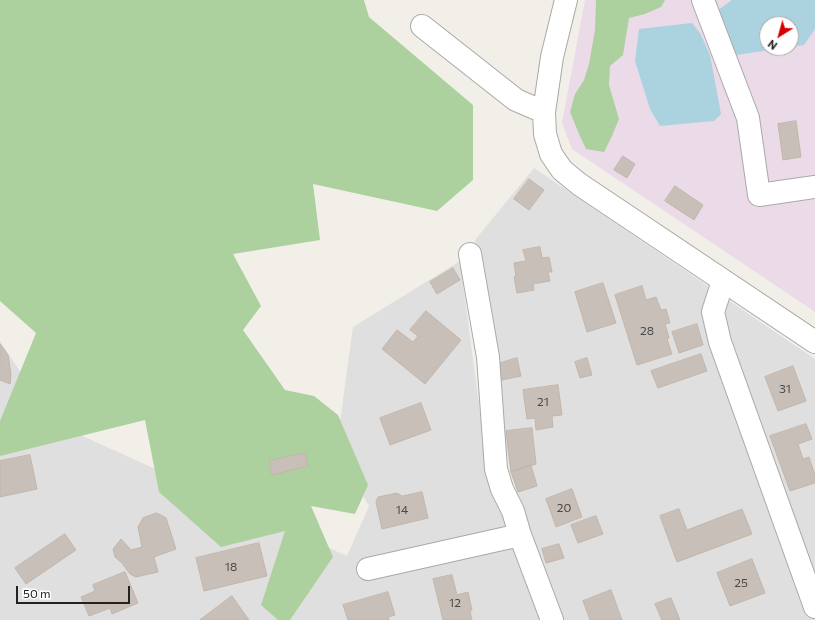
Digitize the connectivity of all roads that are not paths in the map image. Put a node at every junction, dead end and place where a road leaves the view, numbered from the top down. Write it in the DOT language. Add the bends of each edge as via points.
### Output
graph roads {
  1 [pos="566,0"];
  2 [pos="703,0"];
  3 [pos="422,26"];
  4 [pos="544,112"];
  5 [pos="815,187"];
  6 [pos="470,254"];
  7 [pos="723,281"];
  8 [pos="815,342"];
  9 [pos="520,535"];
  10 [pos="368,569"];
  11 [pos="815,607"];
  12 [pos="552,620"];
  1 -- 4 [label="street" via="552,57"];
  2 -- 5 [label="street" via="748,118 759,195"];
  3 -- 4 [label="street" via="516,100"];
  4 -- 7 [label="street" via="545,134 551,154 562,170"];
  6 -- 9 [label="street" via="488,357 496,469"];
  7 -- 8 [label="street"];
  7 -- 11 [label="street" via="713,312 720,342"];
  9 -- 10 [label="street"];
  9 -- 12 [label="street"];
}
